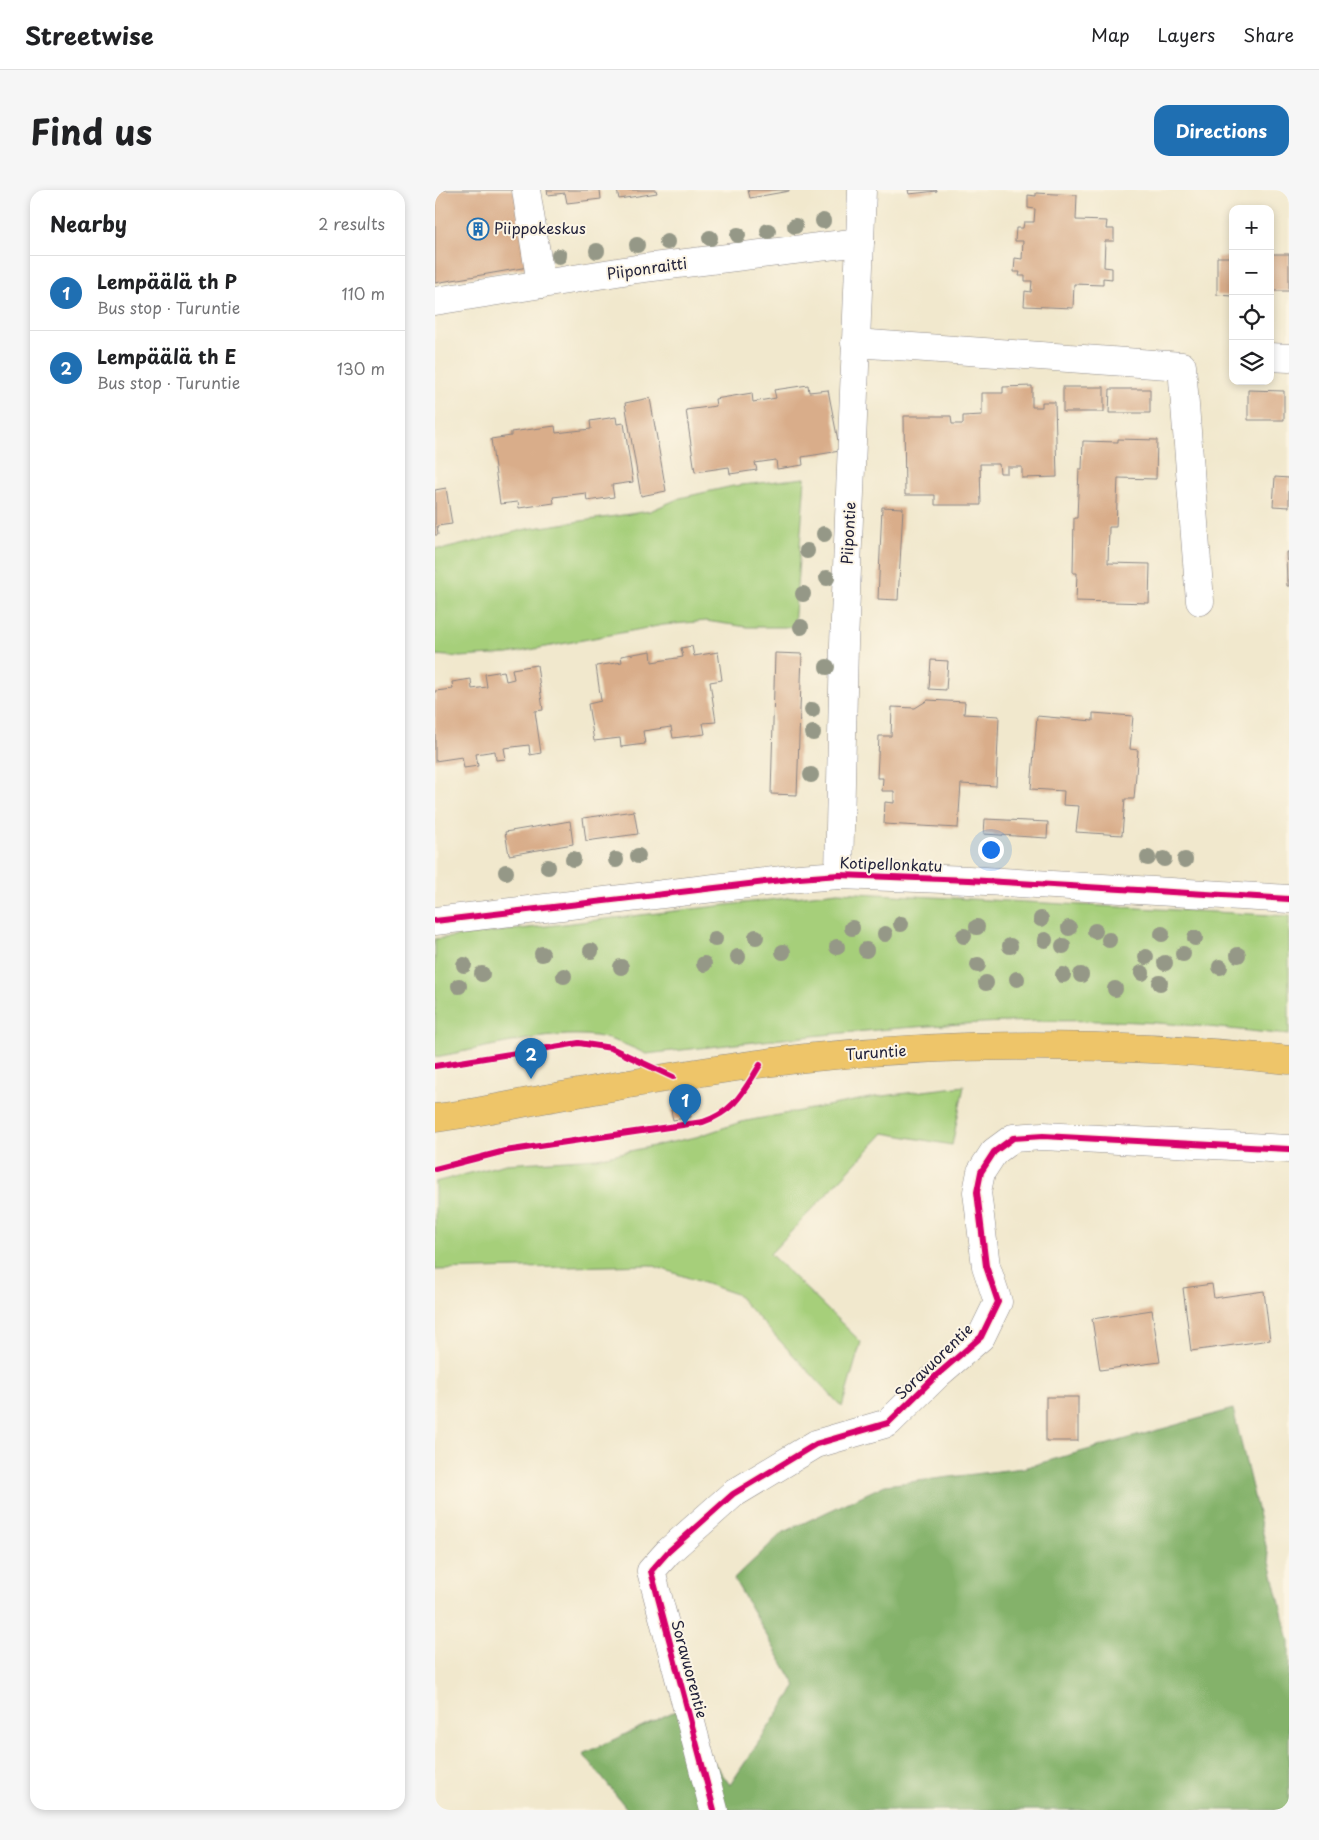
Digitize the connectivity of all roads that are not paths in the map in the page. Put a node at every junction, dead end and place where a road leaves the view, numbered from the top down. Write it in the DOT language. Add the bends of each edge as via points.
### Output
graph roads {
  1 [pos="526,190"];
  2 [pos="862,190"];
  3 [pos="860,242"];
  4 [pos="541,284"];
  5 [pos="435,301"];
  6 [pos="855,343"];
  7 [pos="1274,357"];
  8 [pos="1289,358"];
  9 [pos="1200,601"];
  10 [pos="839,876"];
  11 [pos="1289,899"];
  12 [pos="435,921"];
  13 [pos="1289,1060"];
  14 [pos="468,1114"];
  15 [pos="435,1118"];
  16 [pos="435,1128"];
  17 [pos="1289,1150"];
  18 [pos="714,1810"];
  1 -- 4 [label="street"];
  2 -- 3 [label="street, Piipontie"];
  3 -- 4 [label="street, Piiponraitti"];
  3 -- 6 [label="street, Piipontie"];
  4 -- 5 [label="street, Piiponraitti"];
  6 -- 9 [label="street" via="1183,366"];
  6 -- 10 [label="street, Piipontie" via="843,644"];
  7 -- 8 [label="street"];
  10 -- 11 [label="street, Kotipellonkatu" via="969,880"];
  10 -- 12 [label="street, Kotipellonkatu" via="771,881"];
  13 -- 14 [label="main road, Turuntie" via="1101,1046 927,1049 814,1058 642,1081"];
  14 -- 15 [label="main road, Turuntie"];
  14 -- 16 [label="main road, Turuntie"];
  17 -- 18 [label="street, Soravuorentie" via="1043,1136 1013,1138 994,1152 981,1172 977,1192 986,1266 998,1302 981,1337 888,1423 816,1444 733,1494 668,1552 651,1572"];
}
